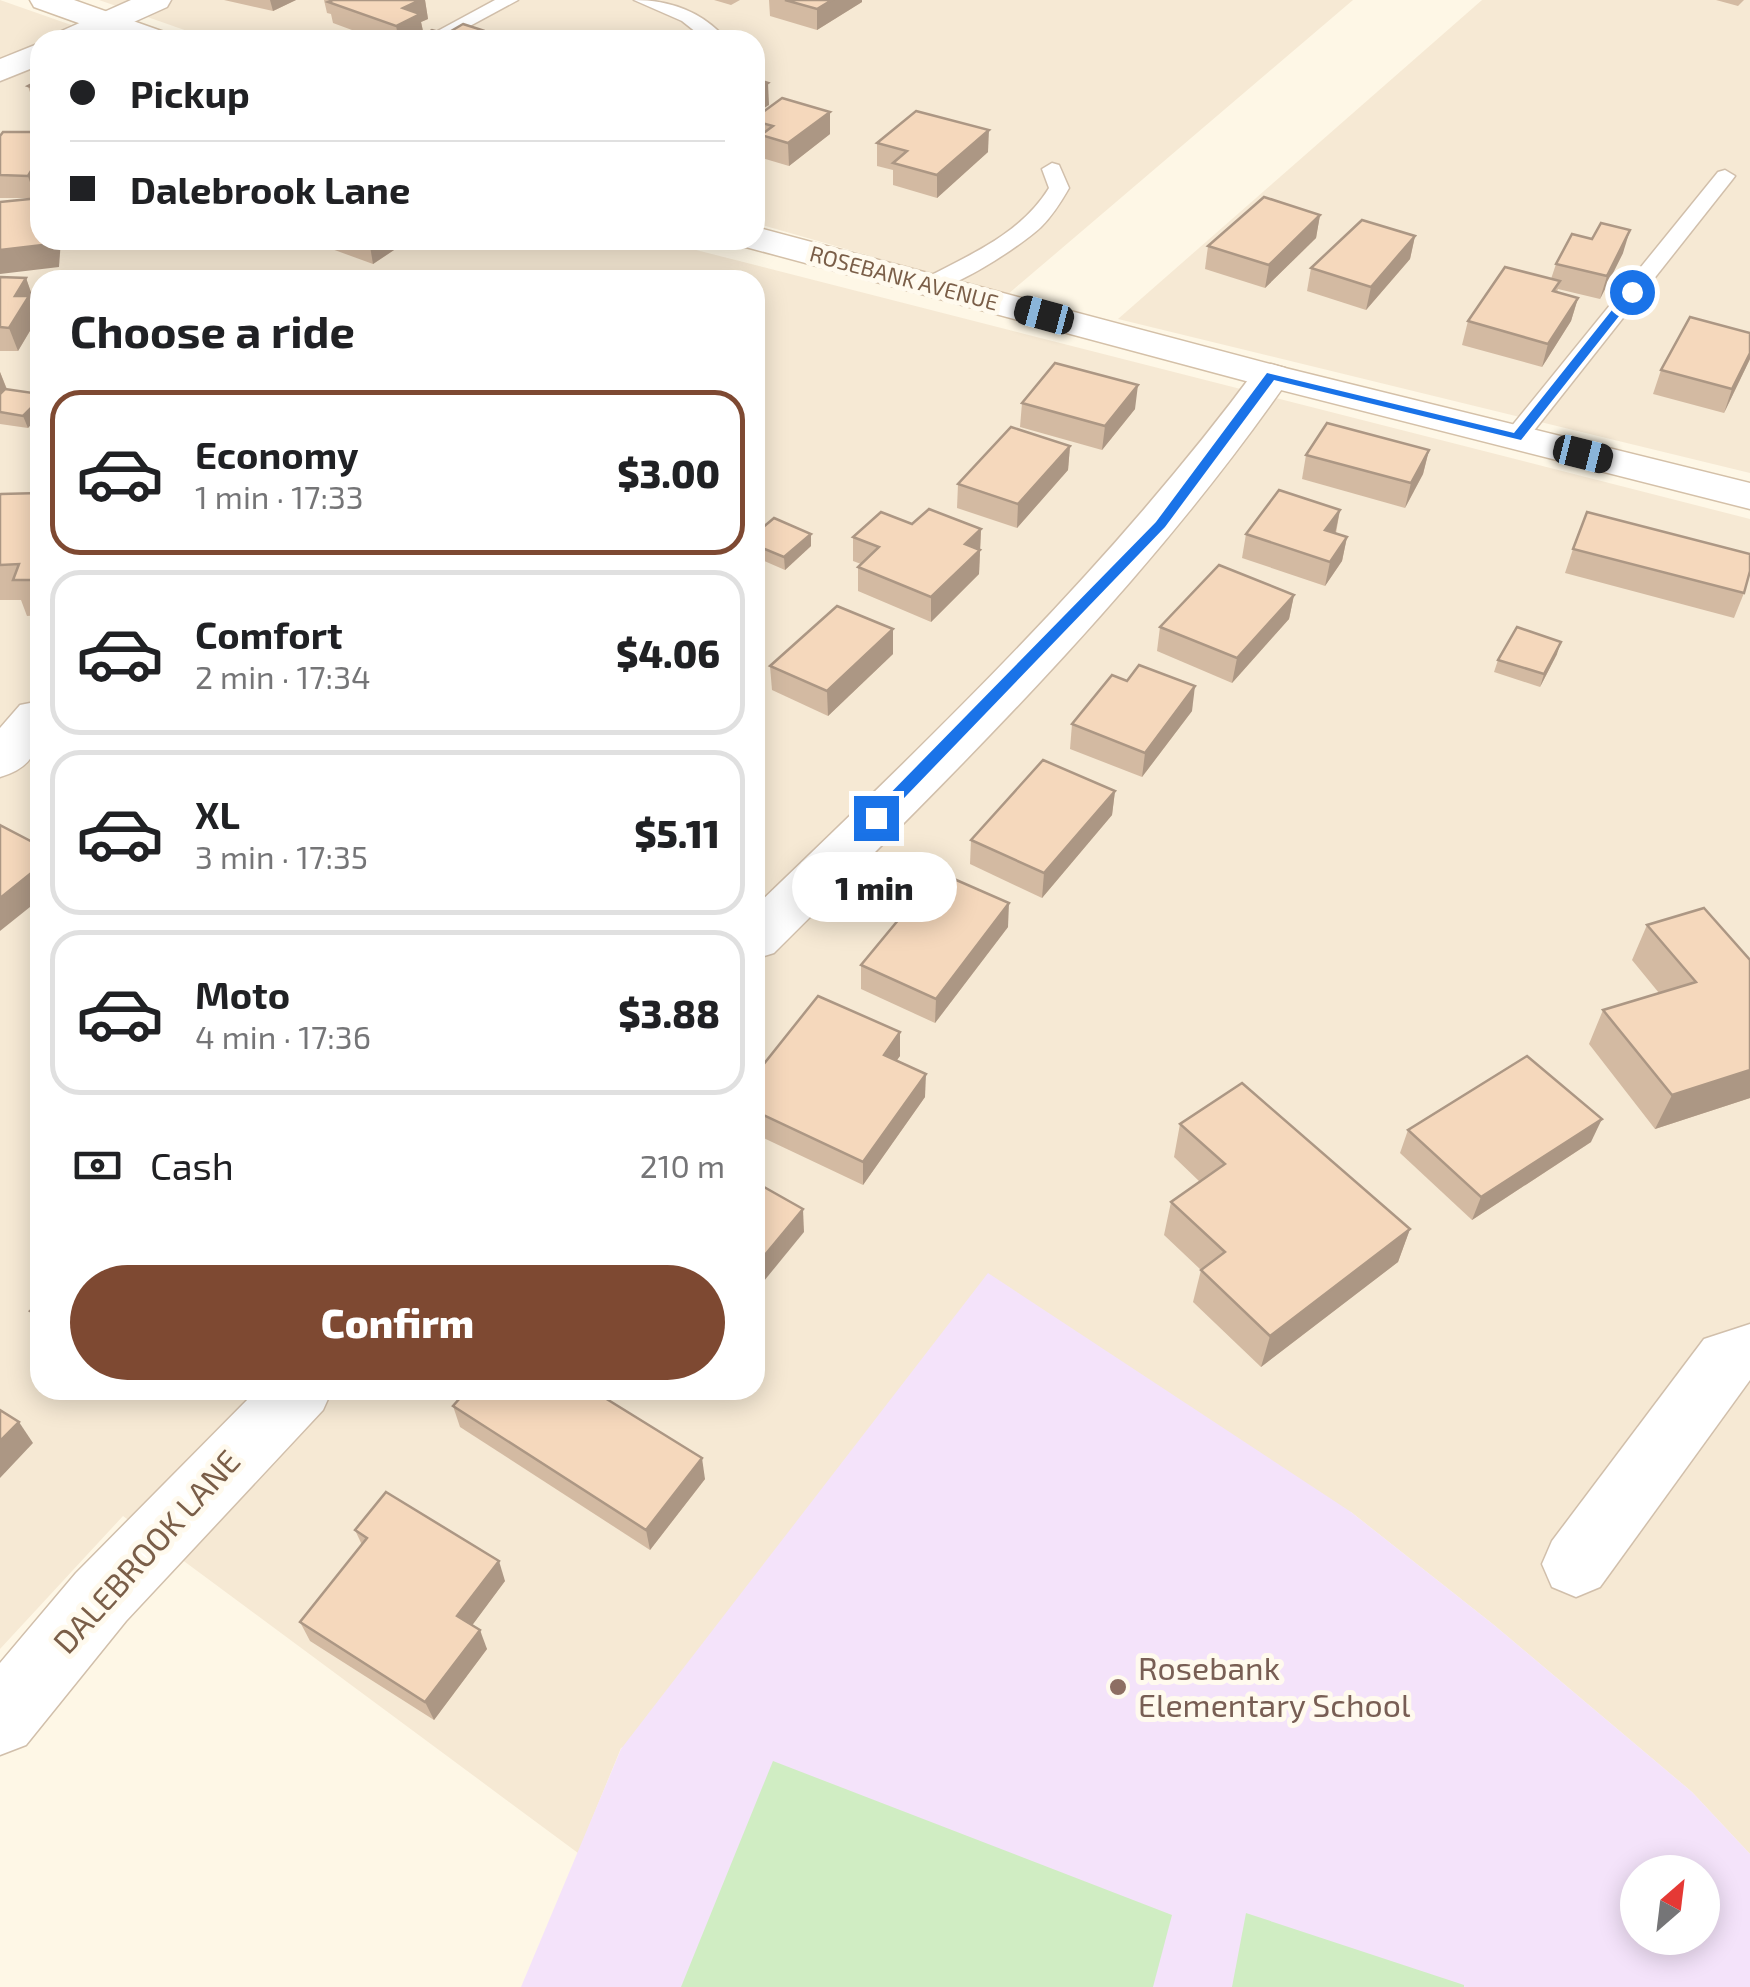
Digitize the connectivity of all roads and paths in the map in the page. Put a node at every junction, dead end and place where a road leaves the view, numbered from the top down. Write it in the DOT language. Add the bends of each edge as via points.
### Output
graph roads {
  1 [pos="45,0"];
  2 [pos="156,0"];
  3 [pos="509,0"];
  4 [pos="643,0"];
  5 [pos="106,22"];
  6 [pos="89,30"];
  7 [pos="128,30"];
  8 [pos="450,30"];
  9 [pos="705,30"];
  10 [pos="30,58"];
  11 [pos="0,72"];
  12 [pos="1052,169"];
  13 [pos="1725,176"];
  14 [pos="765,241"];
  15 [pos="930,284"];
  16 [pos="1271,376"];
  17 [pos="1516,437"];
  18 [pos="1750,496"];
  19 [pos="30,725"];
  20 [pos="0,760"];
  21 [pos="765,930"];
  22 [pos="1750,1352"];
  23 [pos="290,1400"];
  24 [pos="1576,1564"];
  25 [pos="0,1719"];
  1 -- 5 [label="street"];
  2 -- 5 [label="street"];
  3 -- 8 [label="lane"];
  4 -- 9 [label="lane"];
  5 -- 6 [label="street"];
  5 -- 7 [label="street"];
  10 -- 11 [label="street"];
  12 -- 15 [label="lane" via="1059,188 1029,228"];
  13 -- 17 [label="lane"];
  14 -- 15 [label="street, ROSEBANK AVENUE"];
  15 -- 16 [label="street, ROSEBANK AVENUE"];
  16 -- 17 [label="street, ROSEBANK AVENUE"];
  16 -- 21 [label="street" via="1214,458 1093,599"];
  17 -- 18 [label="street, ROSEBANK AVENUE"];
  19 -- 20 [label="street"];
  22 -- 24 [label="street" via="1727,1360"];
  23 -- 25 [label="street, DALEBROOK LANE" via="101,1598"];
}
